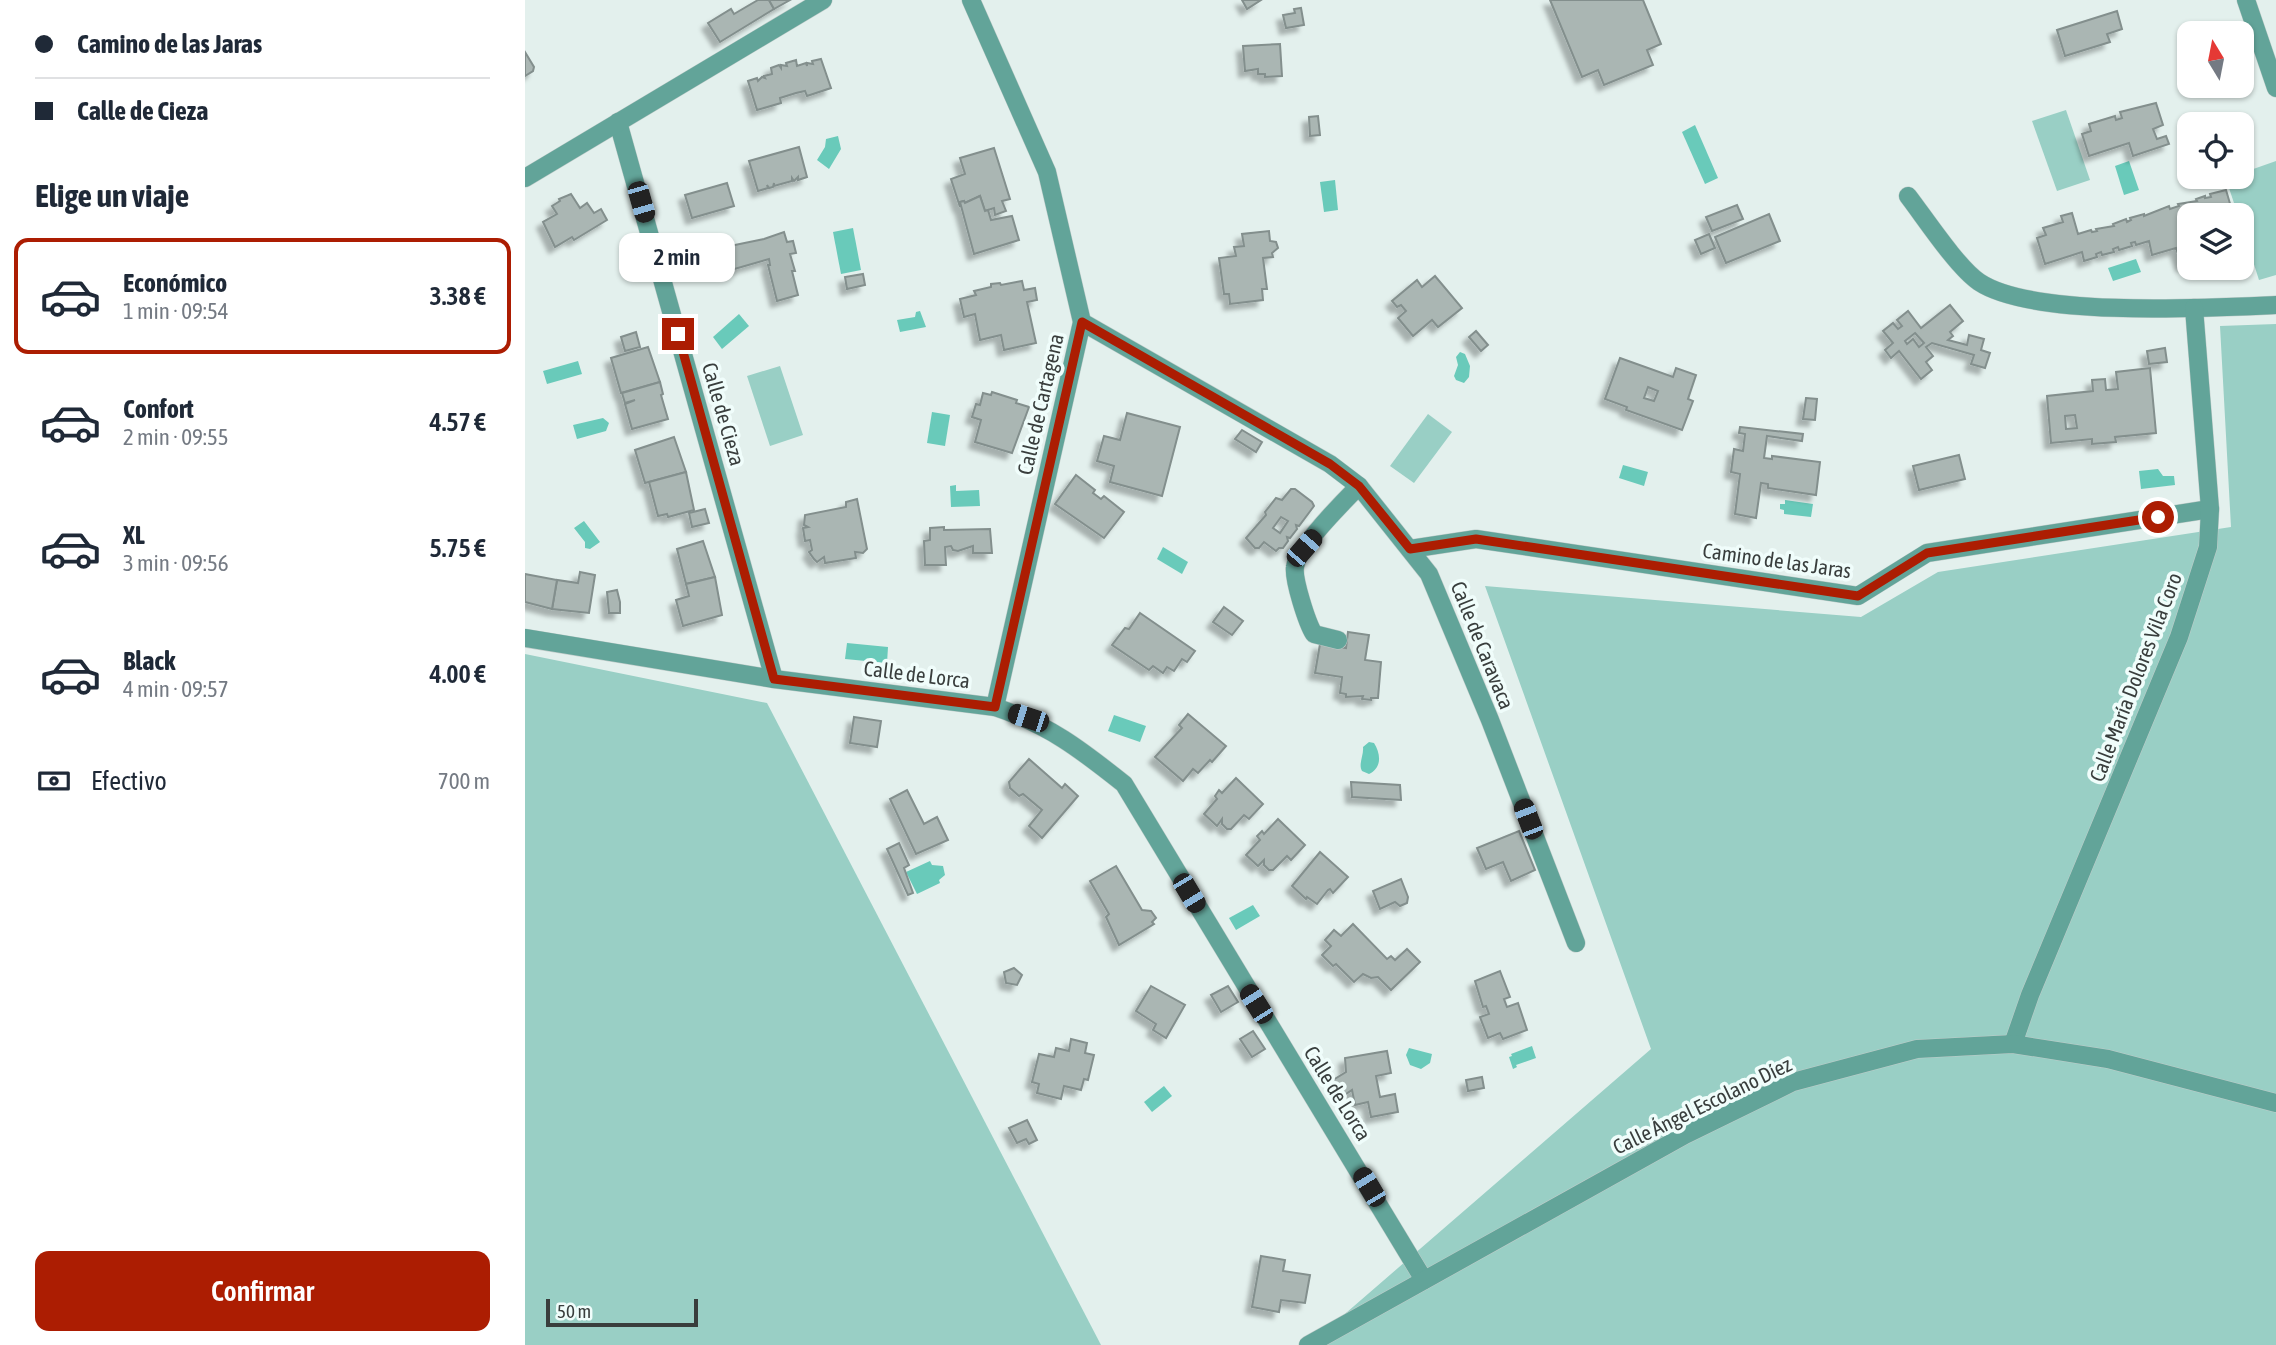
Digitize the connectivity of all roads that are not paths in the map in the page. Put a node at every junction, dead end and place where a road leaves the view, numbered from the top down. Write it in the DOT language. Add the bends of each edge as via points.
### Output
graph roads {
  1 [pos="823,0"];
  2 [pos="971,0"];
  3 [pos="2246,0"];
  4 [pos="2276,88"];
  5 [pos="618,122"];
  6 [pos="525,178"];
  7 [pos="1907,196"];
  8 [pos="2276,304"];
  9 [pos="2194,308"];
  10 [pos="1082,322"];
  11 [pos="1359,486"];
  12 [pos="2210,509"];
  13 [pos="1410,549"];
  14 [pos="525,639"];
  15 [pos="1338,640"];
  16 [pos="774,679"];
  17 [pos="995,707"];
  18 [pos="1576,943"];
  19 [pos="2013,1044"];
  20 [pos="2276,1103"];
  21 [pos="1425,1280"];
  22 [pos="1308,1345"];
  1 -- 5 [label="street"];
  2 -- 10 [label="street, Calle de Cartagena" via="1047,172"];
  3 -- 4 [label="street"];
  5 -- 6 [label="street"];
  5 -- 16 [label="street, Calle de Cieza"];
  7 -- 9 [label="street" via="1979,282 2013,296 2071,305"];
  8 -- 9 [label="street"];
  9 -- 12 [label="street, Calle María Dolores Vila Coro"];
  10 -- 11 [label="street, Calle de Caravaca" via="1330,464"];
  10 -- 17 [label="street, Calle de Cartagena"];
  11 -- 13 [label="street, Calle de Caravaca"];
  11 -- 15 [label="street" via="1304,548 1294,567 1306,622 1314,634"];
  12 -- 13 [label="street, Camino de las Jaras" via="1927,553 1858,596 1476,539"];
  12 -- 19 [label="street, Calle María Dolores Vila Coro" via="2208,547 2179,637"];
  13 -- 18 [label="street, Calle de Caravaca" via="1429,574"];
  14 -- 16 [label="street, Calle de Lorca"];
  16 -- 17 [label="street, Calle de Lorca"];
  17 -- 21 [label="street, Calle de Lorca" via="1028,718 1077,746 1124,784"];
  19 -- 20 [label="street, Calle Ángel Escolano Díez" via="2108,1059"];
  19 -- 21 [label="street, Calle Ángel Escolano Díez" via="1917,1049 1793,1082 1685,1135"];
  21 -- 22 [label="street, Calle Ángel Escolano Díez"];
}
